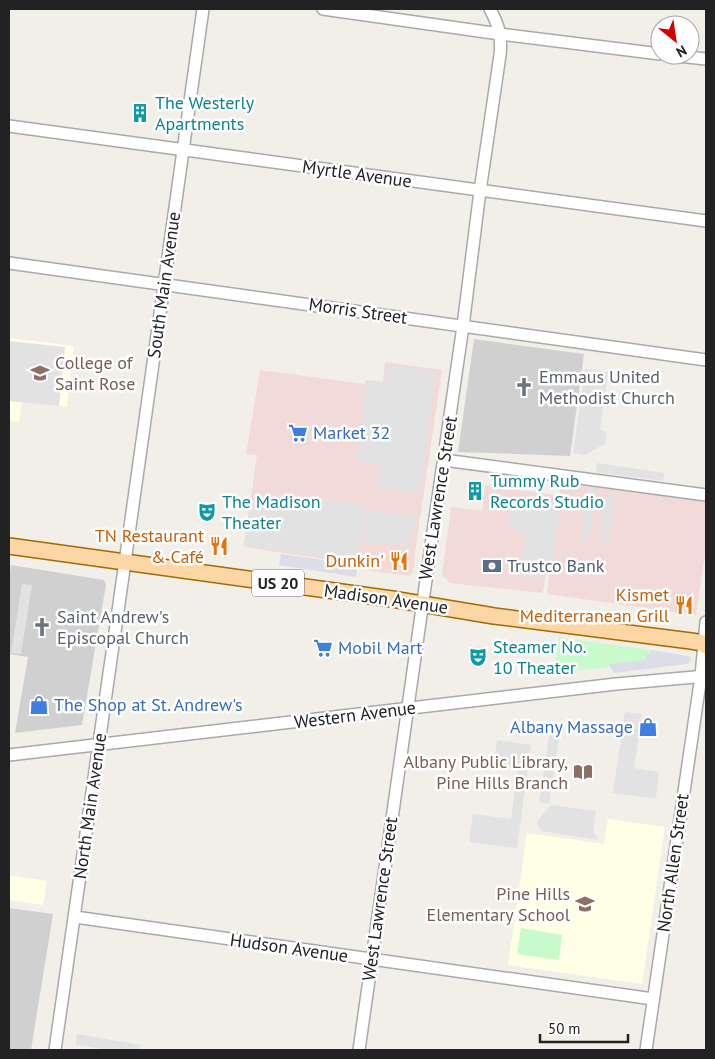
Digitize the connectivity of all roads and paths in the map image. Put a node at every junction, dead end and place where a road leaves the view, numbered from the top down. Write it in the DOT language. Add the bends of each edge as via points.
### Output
graph roads {
  1 [pos="203,9"];
  2 [pos="323,9"];
  3 [pos="490,9"];
  4 [pos="500,34"];
  5 [pos="650,53"];
  6 [pos="9,126"];
  7 [pos="182,151"];
  8 [pos="480,191"];
  9 [pos="706,221"];
  10 [pos="9,262"];
  11 [pos="164,284"];
  12 [pos="463,326"];
  13 [pos="706,360"];
  14 [pos="444,460"];
  15 [pos="706,495"];
  16 [pos="9,546"];
  17 [pos="125,562"];
  18 [pos="422,604"];
  19 [pos="706,622"];
  20 [pos="705,644"];
  21 [pos="704,675"];
  22 [pos="407,709"];
  23 [pos="99,745"];
  24 [pos="9,755"];
  25 [pos="75,917"];
  26 [pos="371,960"];
  27 [pos="653,999"];
  28 [pos="55,1050"];
  29 [pos="359,1050"];
  30 [pos="646,1050"];
  1 -- 7 [label="street, South Main Avenue"];
  2 -- 4 [label="street"];
  3 -- 4 [label="street"];
  4 -- 5 [label="street"];
  4 -- 8 [label="street, West Lawrence Street" via="500,55"];
  6 -- 7 [label="street, Myrtle Avenue"];
  7 -- 8 [label="street, Myrtle Avenue"];
  7 -- 11 [label="street, South Main Avenue"];
  8 -- 9 [label="street, Myrtle Avenue"];
  8 -- 12 [label="street, West Lawrence Street"];
  10 -- 11 [label="street, Morris Street"];
  11 -- 12 [label="street, Morris Street"];
  11 -- 17 [label="street, South Main Avenue"];
  12 -- 13 [label="street, Morris Street"];
  12 -- 14 [label="street, West Lawrence Street"];
  14 -- 15 [label="street"];
  14 -- 18 [label="street, West Lawrence Street"];
  16 -- 17 [label="main road, Madison Avenue / US 20"];
  17 -- 18 [label="main road, Madison Avenue / US 20"];
  17 -- 23 [label="street, North Main Avenue"];
  18 -- 20 [label="main road, Madison Avenue / US 20"];
  18 -- 22 [label="street, West Lawrence Street"];
  19 -- 20 [label="street, North Allen Street"];
  20 -- 21 [label="street, North Allen Street"];
  21 -- 22 [label="street, Western Avenue"];
  21 -- 27 [label="street, North Allen Street"];
  22 -- 23 [label="street, Western Avenue"];
  22 -- 26 [label="street, West Lawrence Street"];
  23 -- 24 [label="street, Western Avenue"];
  23 -- 25 [label="street, North Main Avenue"];
  25 -- 26 [label="street, Hudson Avenue"];
  25 -- 28 [label="street, North Main Avenue"];
  26 -- 27 [label="street, Hudson Avenue"];
  26 -- 29 [label="street, West Lawrence Street"];
  27 -- 30 [label="street, North Allen Street"];
}
